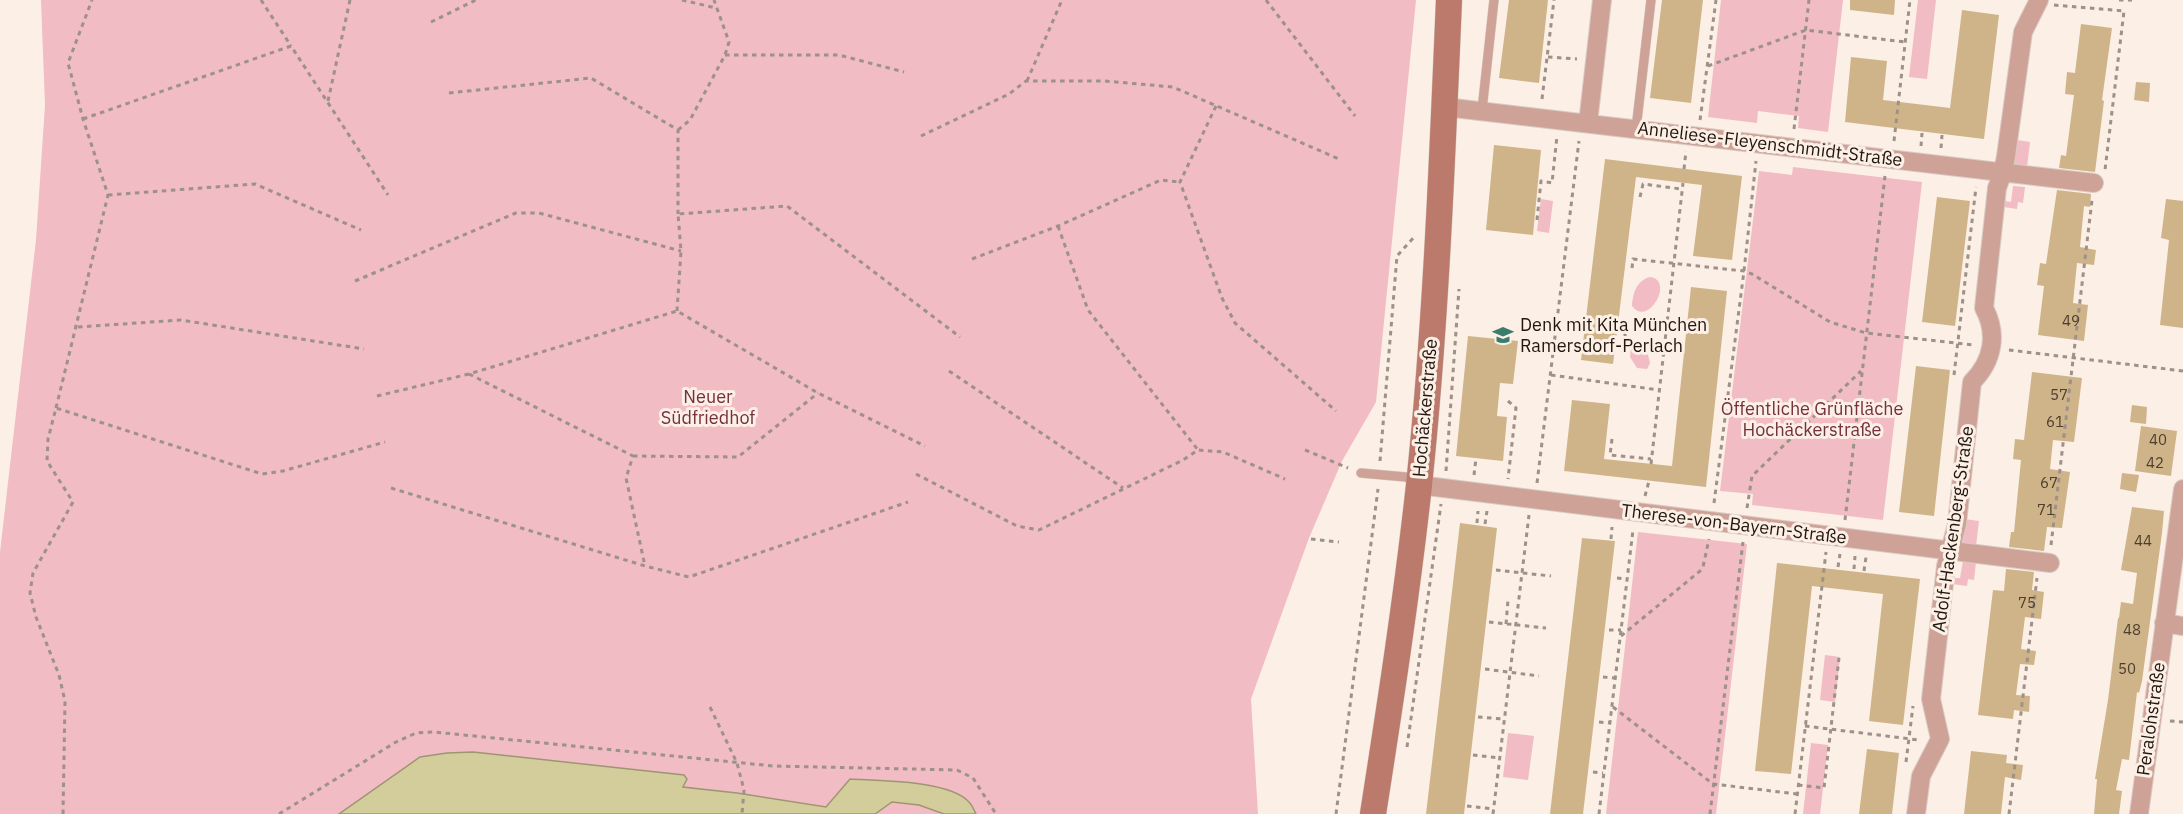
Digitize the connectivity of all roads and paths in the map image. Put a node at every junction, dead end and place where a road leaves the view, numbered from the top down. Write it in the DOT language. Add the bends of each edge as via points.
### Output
graph roads {
  1 [pos="92,0"];
  2 [pos="261,0"];
  3 [pos="350,0"];
  4 [pos="476,0"];
  5 [pos="682,0"];
  6 [pos="714,0"];
  7 [pos="1062,0"];
  8 [pos="1266,0"];
  9 [pos="1449,0"];
  10 [pos="1494,0"];
  11 [pos="1554,0"];
  12 [pos="1602,0"];
  13 [pos="1651,0"];
  14 [pos="1716,0"];
  15 [pos="1809,0"];
  16 [pos="1910,0"];
  17 [pos="2122,0"];
  18 [pos="2132,0"];
  19 [pos="2038,2"];
  20 [pos="716,8"];
  21 [pos="431,22"];
  22 [pos="1806,30"];
  23 [pos="1905,42"];
  24 [pos="291,46"];
  25 [pos="725,55"];
  26 [pos="1708,66"];
  27 [pos="904,72"];
  28 [pos="1026,81"];
  29 [pos="449,93"];
  30 [pos="1542,100"];
  31 [pos="328,101"];
  32 [pos="1216,106"];
  33 [pos="1445,107"];
  34 [pos="1482,110"];
  35 [pos="1796,115"];
  36 [pos="1355,116"];
  37 [pos="83,119"];
  38 [pos="1588,123"];
  39 [pos="1636,129"];
  40 [pos="678,130"];
  41 [pos="1922,133"];
  42 [pos="1557,134"];
  43 [pos="1942,135"];
  44 [pos="921,136"];
  45 [pos="1699,136"];
  46 [pos="1758,143"];
  47 [pos="1921,146"];
  48 [pos="1941,148"];
  49 [pos="1339,159"];
  50 [pos="1892,159"];
  51 [pos="1981,169"];
  52 [pos="2003,172"];
  53 [pos="1180,182"];
  54 [pos="1884,182"];
  55 [pos="1683,183"];
  56 [pos="2094,183"];
  57 [pos="1682,189"];
  58 [pos="108,195"];
  59 [pos="388,195"];
  60 [pos="1640,197"];
  61 [pos="678,214"];
  62 [pos="1537,220"];
  63 [pos="1058,226"];
  64 [pos="361,230"];
  65 [pos="1415,236"];
  66 [pos="681,251"];
  67 [pos="972,259"];
  68 [pos="1672,263"];
  69 [pos="1632,268"];
  70 [pos="1744,272"];
  71 [pos="355,281"];
  72 [pos="677,311"];
  73 [pos="77,327"];
  74 [pos="1666,329"];
  75 [pos="1866,333"];
  76 [pos="1624,336"];
  77 [pos="960,337"];
  78 [pos="1958,344"];
  79 [pos="1993,348"];
  80 [pos="364,349"];
  81 [pos="2073,358"];
  82 [pos="949,371"];
  83 [pos="1861,371"];
  84 [pos="2183,371"];
  85 [pos="469,374"];
  86 [pos="1551,375"];
  87 [pos="1953,383"];
  88 [pos="1659,390"];
  89 [pos="818,393"];
  90 [pos="377,396"];
  91 [pos="1508,401"];
  92 [pos="56,408"];
  93 [pos="1336,411"];
  94 [pos="1612,439"];
  95 [pos="385,442"];
  96 [pos="925,446"];
  97 [pos="1198,450"];
  98 [pos="1305,450"];
  99 [pos="633,456"];
  100 [pos="1476,458"];
  101 [pos="1342,466"];
  102 [pos="1361,473"];
  103 [pos="916,474"];
  104 [pos="1380,475"];
  105 [pos="1474,477"];
  106 [pos="1286,479"];
  107 [pos="1419,485"];
  108 [pos="391,488"];
  109 [pos="1123,488"];
  110 [pos="2183,489"];
  111 [pos="1507,496"];
  112 [pos="1533,499"];
  113 [pos="908,502"];
  114 [pos="1478,511"];
  115 [pos="1486,511"];
  116 [pos="1638,512"];
  117 [pos="1845,517"];
  118 [pos="1712,521"];
  119 [pos="1477,523"];
  120 [pos="1485,524"];
  121 [pos="1612,525"];
  122 [pos="1745,525"];
  123 [pos="2053,529"];
  124 [pos="1827,536"];
  125 [pos="1311,539"];
  126 [pos="1611,539"];
  127 [pos="1340,542"];
  128 [pos="1951,550"];
  129 [pos="1708,552"];
  130 [pos="1840,553"];
  131 [pos="1856,555"];
  132 [pos="1866,556"];
  133 [pos="2044,562"];
  134 [pos="645,566"];
  135 [pos="1838,567"];
  136 [pos="1854,569"];
  137 [pos="1496,570"];
  138 [pos="1864,571"];
  139 [pos="1522,573"];
  140 [pos="1551,576"];
  141 [pos="1617,578"];
  142 [pos="1627,579"];
  143 [pos="1508,600"];
  144 [pos="1489,622"];
  145 [pos="2164,623"];
  146 [pos="1506,624"];
  147 [pos="1515,624"];
  148 [pos="2183,626"];
  149 [pos="1546,628"];
  150 [pos="1609,630"];
  151 [pos="1621,630"];
  152 [pos="1621,636"];
  153 [pos="1839,658"];
  154 [pos="1485,669"];
  155 [pos="1510,672"];
  156 [pos="1539,676"];
  157 [pos="1603,677"];
  158 [pos="1615,678"];
  159 [pos="710,706"];
  160 [pos="1612,706"];
  161 [pos="1478,717"];
  162 [pos="1504,719"];
  163 [pos="1599,722"];
  164 [pos="1610,723"];
  165 [pos="1805,726"];
  166 [pos="1830,729"];
  167 [pos="1918,740"];
  168 [pos="1473,755"];
  169 [pos="1499,758"];
  170 [pos="738,763"];
  171 [pos="1593,772"];
  172 [pos="1604,773"];
  173 [pos="1713,784"];
  174 [pos="1798,785"];
  175 [pos="1797,794"];
  176 [pos="1467,806"];
  177 [pos="1493,809"];
  178 [pos="63,814"];
  179 [pos="279,814"];
  180 [pos="742,814"];
  181 [pos="996,814"];
  182 [pos="1336,814"];
  183 [pos="1373,814"];
  184 [pos="1493,814"];
  185 [pos="1599,814"];
  186 [pos="1710,814"];
  187 [pos="1795,814"];
  188 [pos="1916,814"];
  189 [pos="2009,814"];
  190 [pos="2139,814"];
  1 -- 37 [label="path" via="68,63"];
  2 -- 24 [label="path"];
  3 -- 31 [label="path"];
  4 -- 21 [label="path"];
  5 -- 20 [label="path"];
  6 -- 20 [label="path"];
  7 -- 28 [label="path"];
  8 -- 36 [label="path"];
  9 -- 33 [label="street, Hochäckerstraße"];
  10 -- 34 [label="lane"];
  11 -- 30 [label="path"];
  12 -- 38 [label="street"];
  13 -- 39 [label="lane"];
  14 -- 26 [label="path"];
  15 -- 22 [label="path"];
  16 -- 23 [label="path"];
  17 -- 18 [label="path"];
  19 -- 52 [label="street" via="2023,32"];
  19 -- 56 [label="path" via="2124,11 2104,179"];
  20 -- 25 [label="path" via="729,42"];
  22 -- 23 [label="path"];
  22 -- 26 [label="path"];
  22 -- 35 [label="path"];
  23 -- 50 [label="path"];
  24 -- 31 [label="path"];
  24 -- 37 [label="path"];
  25 -- 27 [label="path" via="839,55"];
  25 -- 40 [label="path" via="690,120"];
  26 -- 45 [label="path"];
  28 -- 32 [label="path" via="1105,81 1173,87"];
  28 -- 44 [label="path" via="1009,94"];
  29 -- 40 [label="path" via="591,78"];
  31 -- 59 [label="path"];
  32 -- 49 [label="path"];
  32 -- 53 [label="path"];
  33 -- 34 [label="street, Anneliese-Fleyenschmidt-Straße"];
  33 -- 107 [label="street, Hochäckerstraße"];
  34 -- 38 [label="street, Anneliese-Fleyenschmidt-Straße"];
  37 -- 58 [label="path"];
  38 -- 39 [label="street, Anneliese-Fleyenschmidt-Straße"];
  38 -- 86 [label="path" via="1579,143"];
  39 -- 45 [label="street, Anneliese-Fleyenschmidt-Straße"];
  40 -- 61 [label="path"];
  41 -- 47 [label="path"];
  42 -- 62 [label="path" via="1552,183 1541,181"];
  43 -- 48 [label="path"];
  45 -- 46 [label="street, Anneliese-Fleyenschmidt-Straße"];
  46 -- 50 [label="street, Anneliese-Fleyenschmidt-Straße"];
  46 -- 70 [label="path"];
  50 -- 51 [label="street, Anneliese-Fleyenschmidt-Straße"];
  51 -- 52 [label="street, Anneliese-Fleyenschmidt-Straße"];
  51 -- 78 [label="path"];
  52 -- 56 [label="street, Anneliese-Fleyenschmidt-Straße"];
  52 -- 79 [label="street" via="1997,188 1984,308"];
  53 -- 63 [label="path" via="1161,180"];
  53 -- 93 [label="path" via="1234,323"];
  54 -- 75 [label="path"];
  55 -- 57 [label="path"];
  56 -- 81 [label="path"];
  57 -- 60 [label="path" via="1643,184"];
  57 -- 68 [label="path"];
  58 -- 64 [label="path" via="255,184"];
  58 -- 73 [label="path"];
  61 -- 66 [label="path"];
  61 -- 77 [label="path" via="787,206"];
  63 -- 67 [label="path"];
  63 -- 97 [label="path" via="1088,310"];
  65 -- 104 [label="path" via="1396,256"];
  66 -- 71 [label="path" via="539,213 516,213"];
  66 -- 72 [label="path"];
  68 -- 69 [label="path" via="1633,259"];
  68 -- 70 [label="path"];
  68 -- 74 [label="path"];
  70 -- 75 [label="path" via="1830,322"];
  70 -- 118 [label="path"];
  72 -- 85 [label="path"];
  72 -- 89 [label="path"];
  73 -- 80 [label="path" via="181,320"];
  73 -- 92 [label="path"];
  74 -- 76 [label="path" via="1625,327"];
  74 -- 88 [label="path"];
  75 -- 78 [label="path"];
  75 -- 83 [label="path"];
  78 -- 79 [label="path"];
  78 -- 87 [label="path"];
  79 -- 81 [label="path"];
  79 -- 128 [label="street, Adolf-Hackenberg-Straße" via="1972,382"];
  81 -- 84 [label="path"];
  81 -- 123 [label="path"];
  82 -- 109 [label="path"];
  83 -- 117 [label="path"];
  83 -- 122 [label="path" via="1752,476"];
  85 -- 90 [label="path"];
  85 -- 99 [label="path"];
  86 -- 88 [label="path"];
  86 -- 112 [label="path"];
  88 -- 94 [label="path" via="1651,462 1610,455"];
  89 -- 96 [label="path"];
  89 -- 99 [label="path" via="738,457"];
  91 -- 111 [label="path" via="1516,408"];
  92 -- 95 [label="path" via="262,474"];
  92 -- 178 [label="path" via="47,461 73,502 33,573 30,593 65,701"];
  97 -- 106 [label="path" via="1223,452"];
  97 -- 109 [label="path"];
  98 -- 101 [label="path"];
  99 -- 134 [label="path" via="626,478"];
  100 -- 105 [label="path"];
  102 -- 104 [label="lane"];
  103 -- 109 [label="path" via="1017,526 1039,530"];
  104 -- 107 [label="lane" via="1406,477"];
  104 -- 182 [label="path"];
  107 -- 111 [label="street, Therese-von-Bayern-Straße"];
  107 -- 183 [label="street, Hochäckerstraße"];
  108 -- 134 [label="path"];
  110 -- 145 [label="street, Peralohstraße"];
  111 -- 112 [label="street, Therese-von-Bayern-Straße"];
  112 -- 116 [label="street, Therese-von-Bayern-Straße"];
  112 -- 139 [label="path"];
  113 -- 134 [label="path" via="689,577"];
  114 -- 119 [label="path"];
  115 -- 120 [label="path"];
  116 -- 118 [label="street, Therese-von-Bayern-Straße"];
  116 -- 142 [label="path"];
  118 -- 122 [label="street, Therese-von-Bayern-Straße"];
  121 -- 126 [label="path"];
  122 -- 124 [label="street, Therese-von-Bayern-Straße"];
  122 -- 173 [label="path"];
  124 -- 128 [label="street, Therese-von-Bayern-Straße"];
  124 -- 165 [label="path"];
  125 -- 127 [label="path"];
  128 -- 133 [label="street, Therese-von-Bayern-Straße"];
  128 -- 188 [label="street, Adolf-Hackenberg-Straße" via="1932,699 1940,739 1921,776"];
  129 -- 152 [label="path" via="1700,571"];
  130 -- 135 [label="path"];
  131 -- 136 [label="path"];
  132 -- 138 [label="path"];
  133 -- 189 [label="path"];
  137 -- 139 [label="path"];
  139 -- 140 [label="path"];
  139 -- 147 [label="path"];
  141 -- 142 [label="path"];
  142 -- 151 [label="path"];
  143 -- 146 [label="path"];
  144 -- 146 [label="path"];
  145 -- 148 [label="street"];
  145 -- 190 [label="street, Peralohstraße"];
  146 -- 147 [label="path"];
  147 -- 149 [label="path"];
  147 -- 155 [label="path"];
  150 -- 151 [label="path"];
  151 -- 152 [label="path"];
  152 -- 158 [label="path"];
  153 -- 166 [label="path"];
  154 -- 155 [label="path"];
  155 -- 156 [label="path"];
  155 -- 162 [label="path"];
  157 -- 158 [label="path"];
  158 -- 160 [label="path"];
  159 -- 170 [label="path"];
  160 -- 164 [label="path"];
  160 -- 173 [label="path"];
  161 -- 162 [label="path"];
  162 -- 169 [label="path"];
  163 -- 164 [label="path"];
  164 -- 172 [label="path"];
  165 -- 166 [label="path"];
  165 -- 174 [label="path"];
  166 -- 167 [label="path"];
  166 -- 174 [label="path" via="1824,788"];
  168 -- 169 [label="path"];
  169 -- 177 [label="path"];
  170 -- 179 [label="path" via="416,733"];
  170 -- 180 [label="path" via="744,790"];
  170 -- 181 [label="path" via="957,770 973,778"];
  171 -- 172 [label="path"];
  172 -- 185 [label="path"];
  173 -- 175 [label="path"];
  173 -- 186 [label="path"];
  174 -- 175 [label="path"];
  175 -- 187 [label="path"];
  176 -- 177 [label="path"];
  177 -- 184 [label="path"];
}
